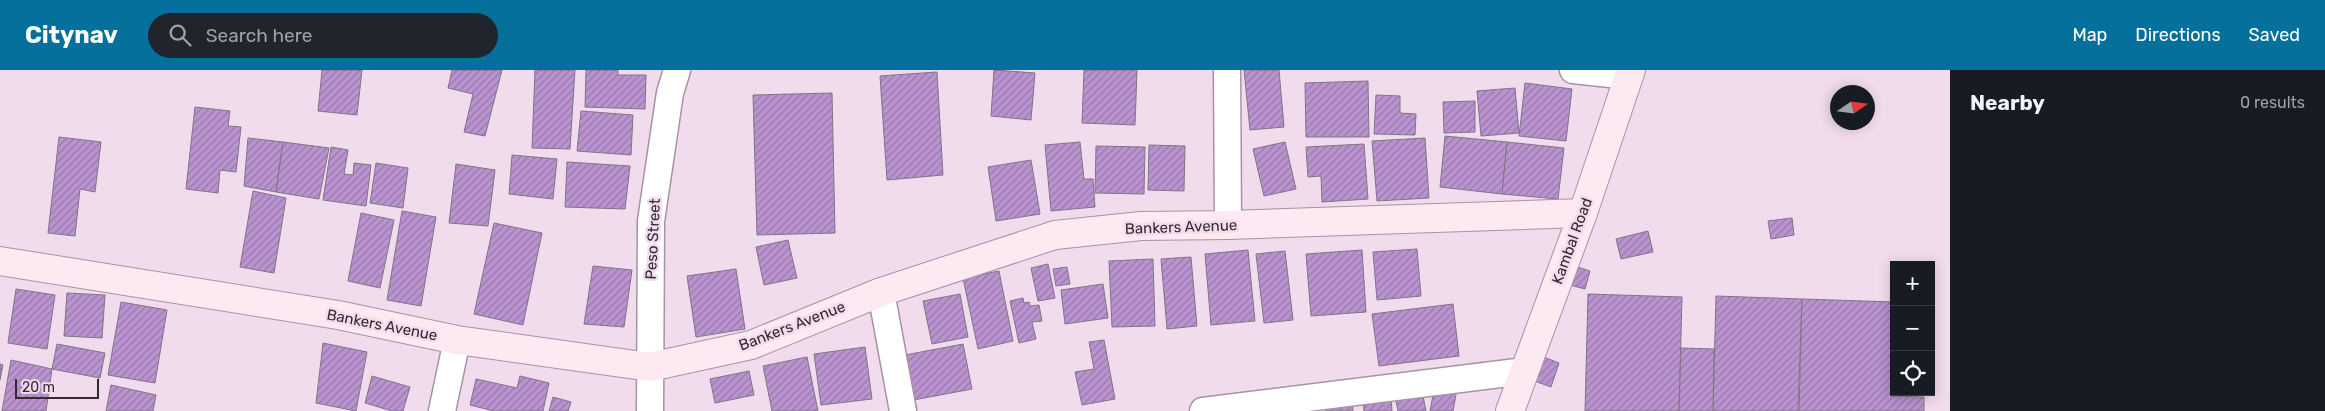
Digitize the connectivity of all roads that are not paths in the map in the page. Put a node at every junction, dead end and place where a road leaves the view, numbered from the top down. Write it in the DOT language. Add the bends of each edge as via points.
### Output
graph roads {
  1 [pos="677,70"];
  2 [pos="1227,70"];
  3 [pos="1575,70"];
  4 [pos="1630,73"];
  5 [pos="1583,213"];
  6 [pos="1228,226"];
  7 [pos="0,261"];
  8 [pos="881,292"];
  9 [pos="457,340"];
  10 [pos="650,367"];
  11 [pos="1526,371"];
  12 [pos="442,411"];
  13 [pos="650,411"];
  14 [pos="903,411"];
  15 [pos="1202,411"];
  16 [pos="1510,411"];
  1 -- 10 [label="street, Peso Street" via="670,93 651,221"];
  2 -- 6 [label="street"];
  3 -- 4 [label="street"];
  4 -- 5 [label="street, Kambal Road"];
  5 -- 6 [label="street, Bankers Avenue"];
  5 -- 11 [label="street, Kambal Road"];
  6 -- 8 [label="street, Bankers Avenue" via="1142,226 1056,235"];
  7 -- 9 [label="street, Bankers Avenue" via="338,315"];
  8 -- 10 [label="street, Bankers Avenue" via="751,345"];
  8 -- 14 [label="street"];
  9 -- 10 [label="street, Bankers Avenue"];
  9 -- 12 [label="street"];
  10 -- 13 [label="street, Peso Street"];
  11 -- 15 [label="street"];
  11 -- 16 [label="street, Kambal Road"];
}
